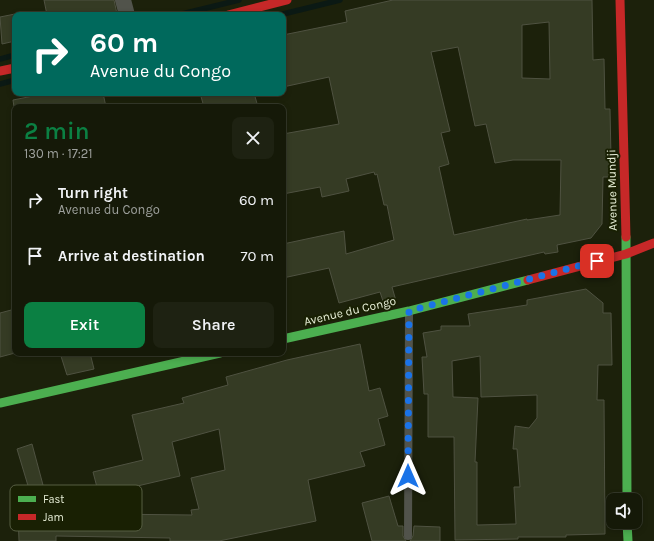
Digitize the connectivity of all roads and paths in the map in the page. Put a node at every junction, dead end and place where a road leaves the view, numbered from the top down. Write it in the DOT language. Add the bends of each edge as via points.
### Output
graph roads {
  1 [pos="123,0"];
  2 [pos="287,0"];
  3 [pos="620,0"];
  4 [pos="126,12"];
  5 [pos="240,12"];
  6 [pos="12,69"];
  7 [pos="0,71"];
  8 [pos="654,243"];
  9 [pos="626,254"];
  10 [pos="409,311"];
  11 [pos="286,338"];
  12 [pos="207,356"];
  13 [pos="0,403"];
  14 [pos="627,493"];
  15 [pos="627,529"];
  16 [pos="408,536"];
  17 [pos="628,541"];
  1 -- 4 [label="street"];
  2 -- 5 [label="street"];
  3 -- 9 [label="street, Avenue Mundji"];
  6 -- 7 [label="street"];
  8 -- 9 [label="street, Avenue du Congo"];
  9 -- 10 [label="street, Avenue du Congo"];
  9 -- 14 [label="street, Avenue Mundji"];
  10 -- 11 [label="street, Avenue du Congo"];
  10 -- 16 [label="lane"];
  12 -- 13 [label="street"];
  15 -- 17 [label="street"];
}
